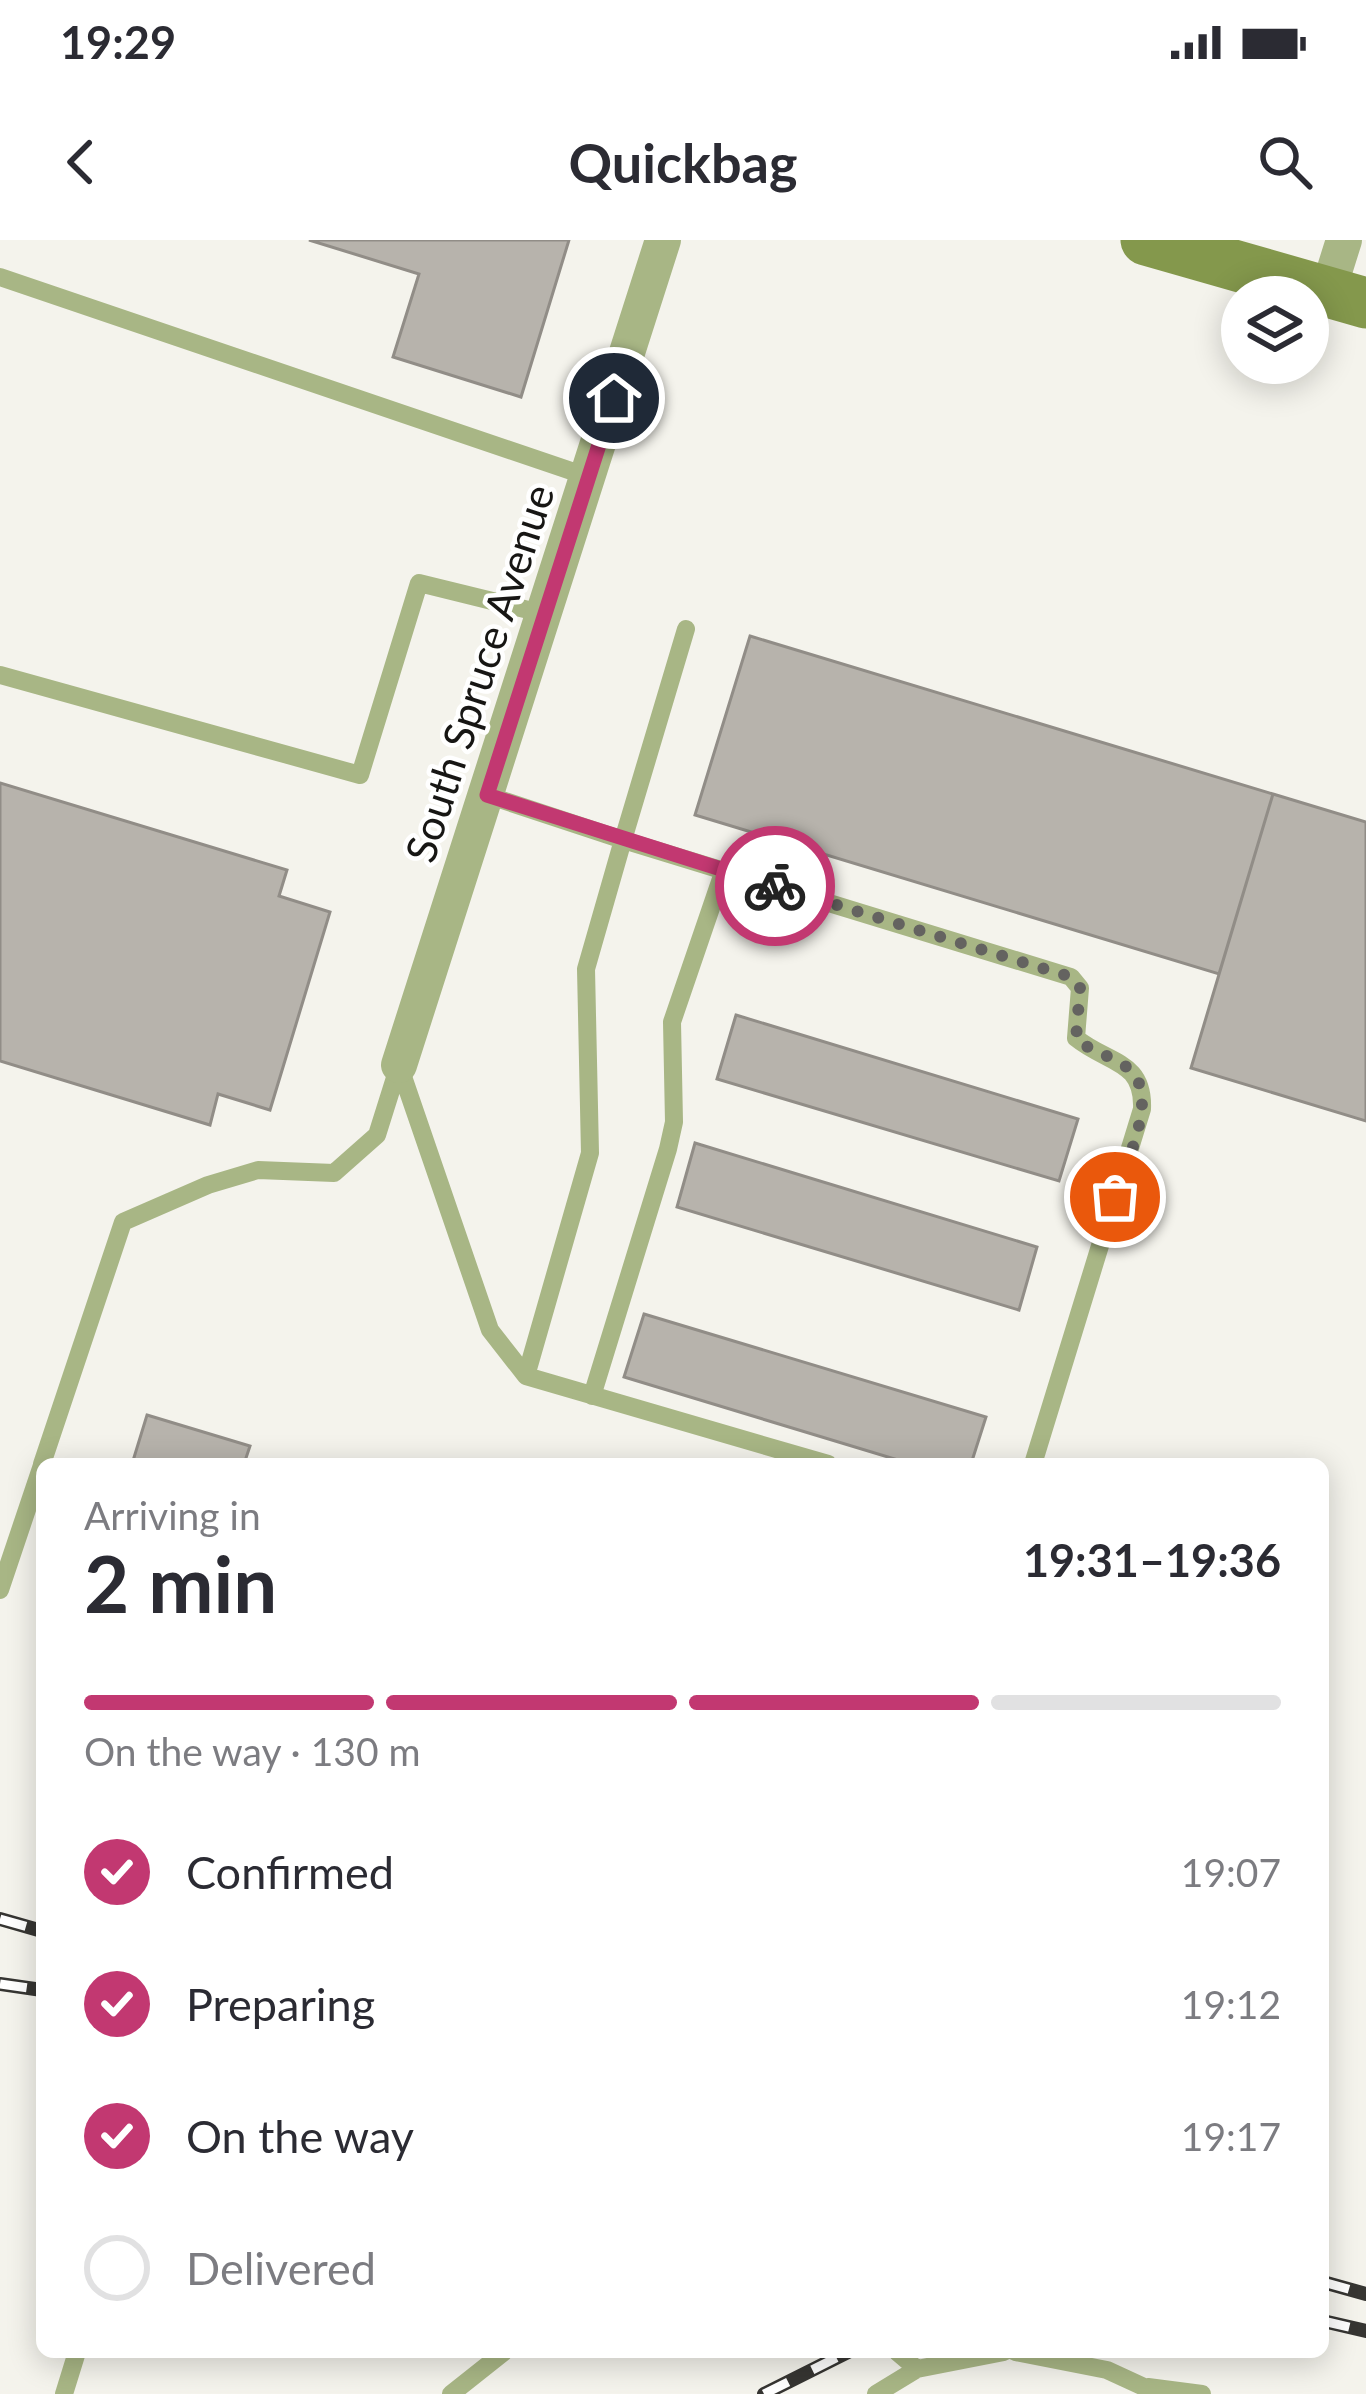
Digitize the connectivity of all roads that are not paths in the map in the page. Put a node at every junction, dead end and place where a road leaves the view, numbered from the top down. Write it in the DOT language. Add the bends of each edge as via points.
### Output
graph roads {
  1 [pos="663,240"];
  2 [pos="1146,240"];
  3 [pos="1344,240"];
  4 [pos="0,277"];
  5 [pos="1347,297"];
  6 [pos="589,477"];
  7 [pos="545,614"];
  8 [pos="686,629"];
  9 [pos="0,675"];
  10 [pos="487,795"];
  11 [pos="623,840"];
  12 [pos="724,870"];
  13 [pos="399,1065"];
  14 [pos="526,1376"];
  15 [pos="592,1396"];
  16 [pos="44,1458"];
  17 [pos="807,1458"];
  18 [pos="1036,1458"];
  19 [pos="36,1482"];
  20 [pos="0,1590"];
  21 [pos="75,2358"];
  22 [pos="496,2358"];
  23 [pos="904,2358"];
  24 [pos="973,2358"];
  25 [pos="1044,2358"];
  26 [pos="917,2369"];
  27 [pos="1154,2390"];
  28 [pos="64,2394"];
  29 [pos="451,2394"];
  30 [pos="876,2394"];
  31 [pos="1202,2394"];
  1 -- 6 [label="street, South Spruce Avenue"];
  2 -- 5 [label="main road"];
  3 -- 5 [label="street"];
  4 -- 6 [label="lane"];
  6 -- 7 [label="street, South Spruce Avenue"];
  7 -- 9 [label="lane" via="419,584 360,775"];
  7 -- 10 [label="street, South Spruce Avenue"];
  8 -- 11 [label="lane"];
  10 -- 11 [label="lane"];
  10 -- 13 [label="street, South Spruce Avenue"];
  11 -- 12 [label="lane"];
  11 -- 14 [label="lane" via="586,970 588,1166"];
  12 -- 15 [label="lane" via="672,1022 668,1149"];
  12 -- 18 [label="lane" via="1071,977 1080,988 1076,1039 1128,1067 1143,1087"];
  13 -- 14 [label="lane" via="490,1330"];
  13 -- 16 [label="lane" via="377,1135 334,1173 258,1170 123,1222"];
  14 -- 15 [label="lane"];
  15 -- 17 [label="lane"];
  19 -- 20 [label="lane"];
  21 -- 28 [label="lane"];
  22 -- 29 [label="lane"];
  23 -- 26 [label="lane"];
  24 -- 26 [label="lane"];
  25 -- 27 [label="lane"];
  26 -- 30 [label="lane"];
  27 -- 31 [label="lane"];
}
